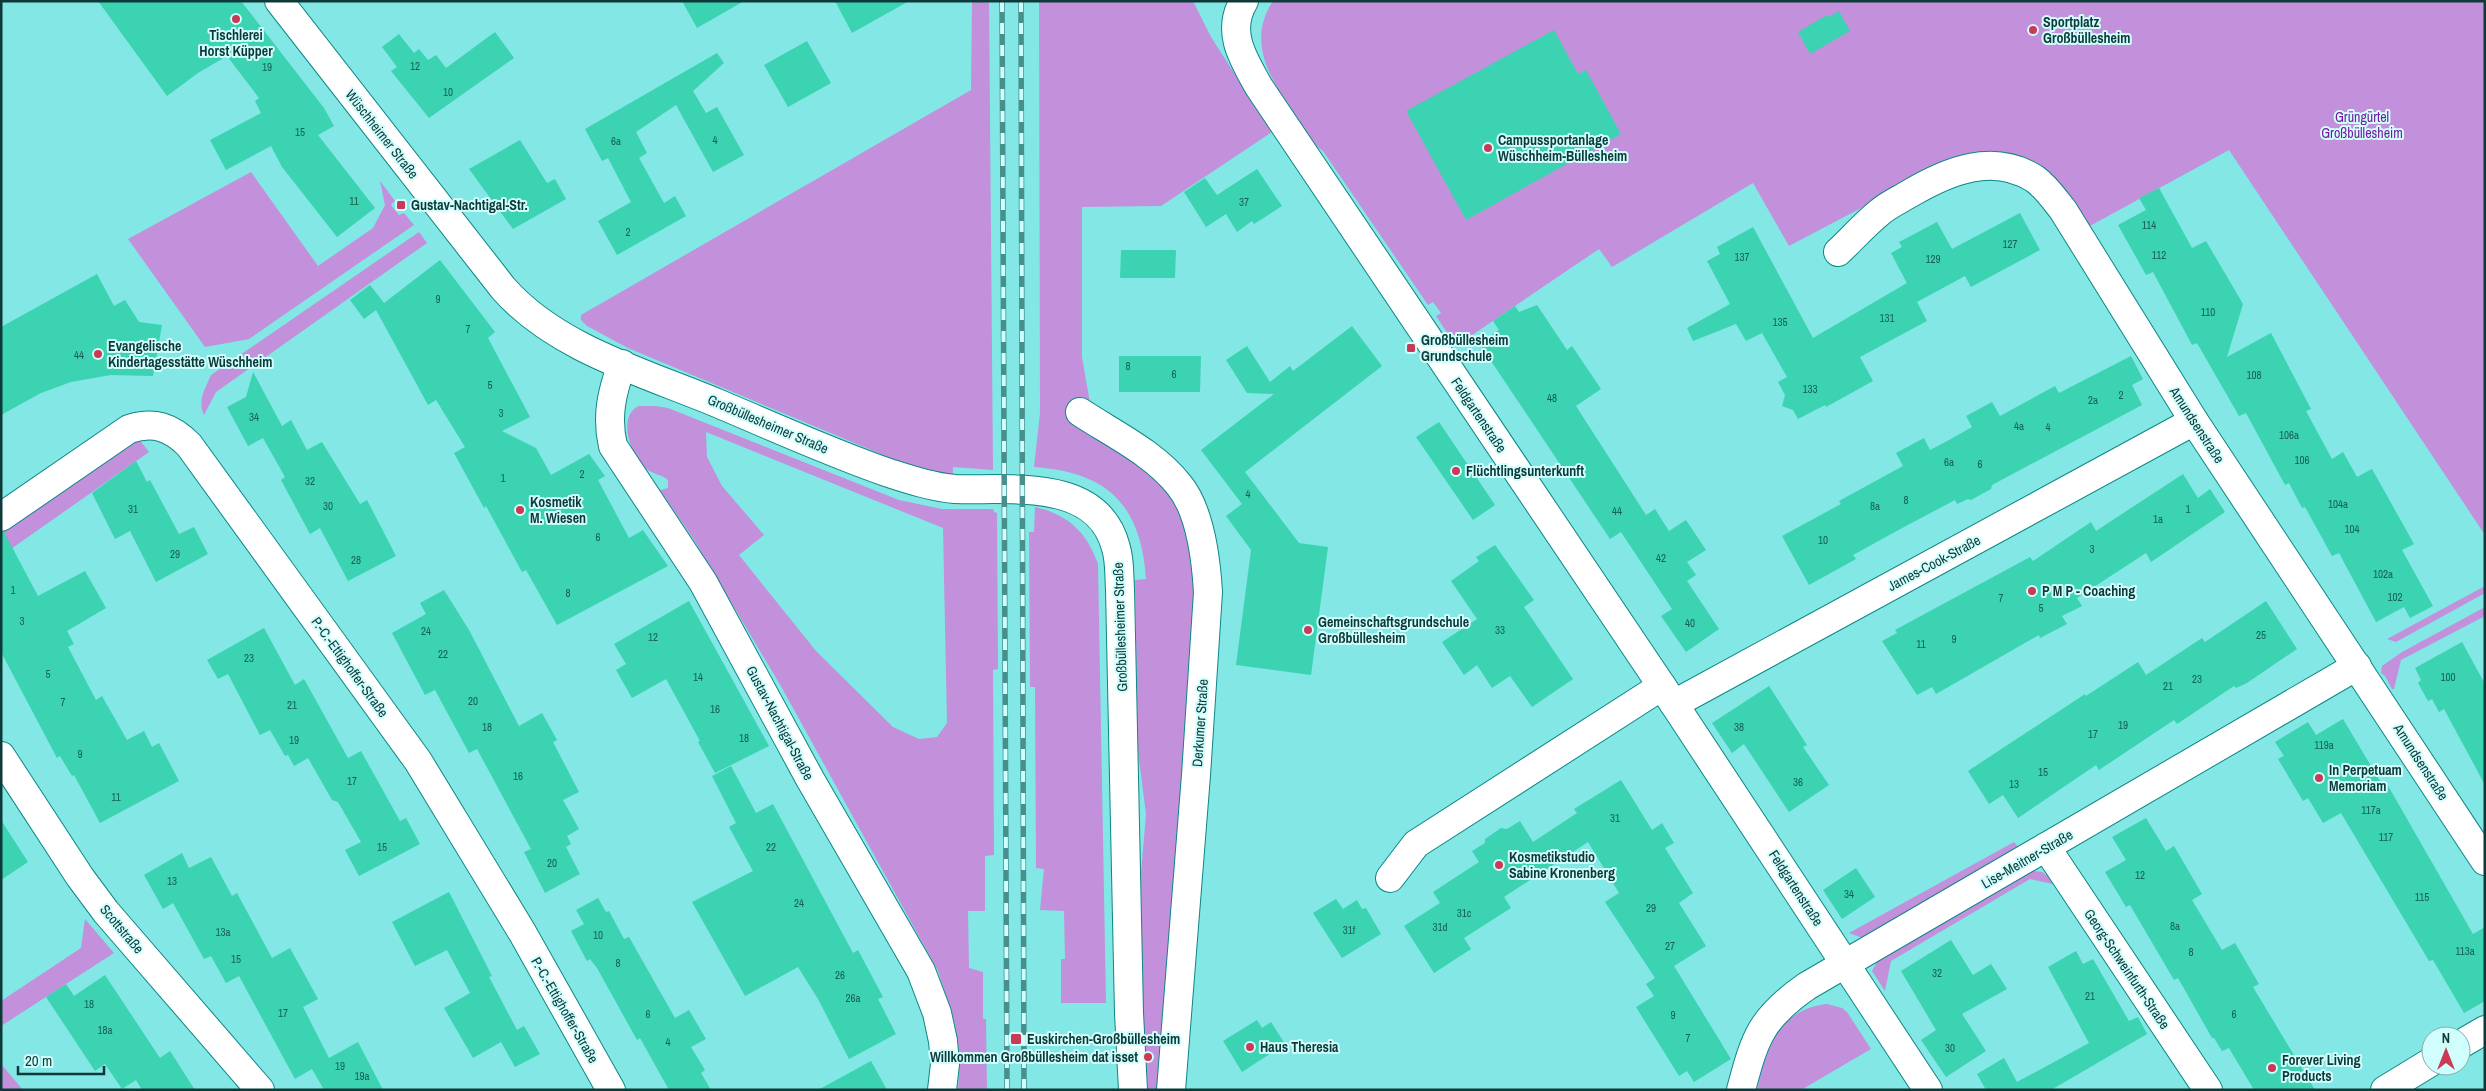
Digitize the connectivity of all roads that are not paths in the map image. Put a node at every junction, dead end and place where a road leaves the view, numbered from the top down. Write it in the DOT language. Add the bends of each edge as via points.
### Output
graph roads {
  1 [pos="279,1"];
  2 [pos="1244,1"];
  3 [pos="1838,252"];
  4 [pos="549,329"];
  5 [pos="622,364"];
  6 [pos="1080,412"];
  7 [pos="2194,421"];
  8 [pos="1,517"];
  9 [pos="2356,666"];
  10 [pos="1668,695"];
  11 [pos="1,756"];
  12 [pos="2046,847"];
  13 [pos="2485,861"];
  14 [pos="1390,878"];
  15 [pos="1844,963"];
  16 [pos="2485,1030"];
  17 [pos="2471,1038"];
  18 [pos="2421,1068"];
  19 [pos="260,1090"];
  20 [pos="611,1090"];
  21 [pos="942,1090"];
  22 [pos="1133,1090"];
  23 [pos="1171,1090"];
  24 [pos="1741,1090"];
  25 [pos="1928,1090"];
  26 [pos="2208,1090"];
  27 [pos="2385,1090"];
  1 -- 4 [label="street, Wüschheimer Straße" via="503,288"];
  2 -- 10 [label="street, Feldgartenstraße" via="1235,28 1236,41 1259,87"];
  3 -- 7 [label="street, Amundsenstraße" via="1880,211 1951,172 1969,167 1999,166 2024,173 2047,190 2063,210"];
  4 -- 5 [label="street, Großbüllesheimer Straße"];
  5 -- 21 [label="street, Gustav-Nachtigal-Straße" via="610,406 613,446 702,582 921,972 937,1013 943,1041"];
  5 -- 22 [label="street, Großbüllesheimer Straße" via="868,466 908,479 953,488 1050,492 1078,501 1102,521 1116,546 1120,589"];
  6 -- 23 [label="street, Derkumer Straße" via="1159,464 1181,486 1197,526 1207,569 1196,775"];
  7 -- 9 [label="street, Amundsenstraße"];
  7 -- 10 [label="street, James-Cook-Straße"];
  8 -- 20 [label="street, P.-C.-Ettighoffer-Straße" via="129,429 140,425 164,426 180,436 418,761 522,932"];
  9 -- 12 [label="street, Lise-Meitner-Straße"];
  9 -- 13 [label="street, Amundsenstraße"];
  10 -- 14 [label="street" via="1416,844"];
  10 -- 15 [label="street, Feldgartenstraße"];
  11 -- 19 [label="street, Scottstraße" via="106,912"];
  12 -- 15 [label="street, Lise-Meitner-Straße"];
  12 -- 26 [label="street, Georg-Schweinfurth-Straße"];
  15 -- 24 [label="street, Lise-Meitner-Straße" via="1785,1001 1770,1016 1754,1041"];
  15 -- 25 [label="street, Feldgartenstraße"];
  16 -- 17 [label="street"];
  18 -- 27 [label="street"];
}
